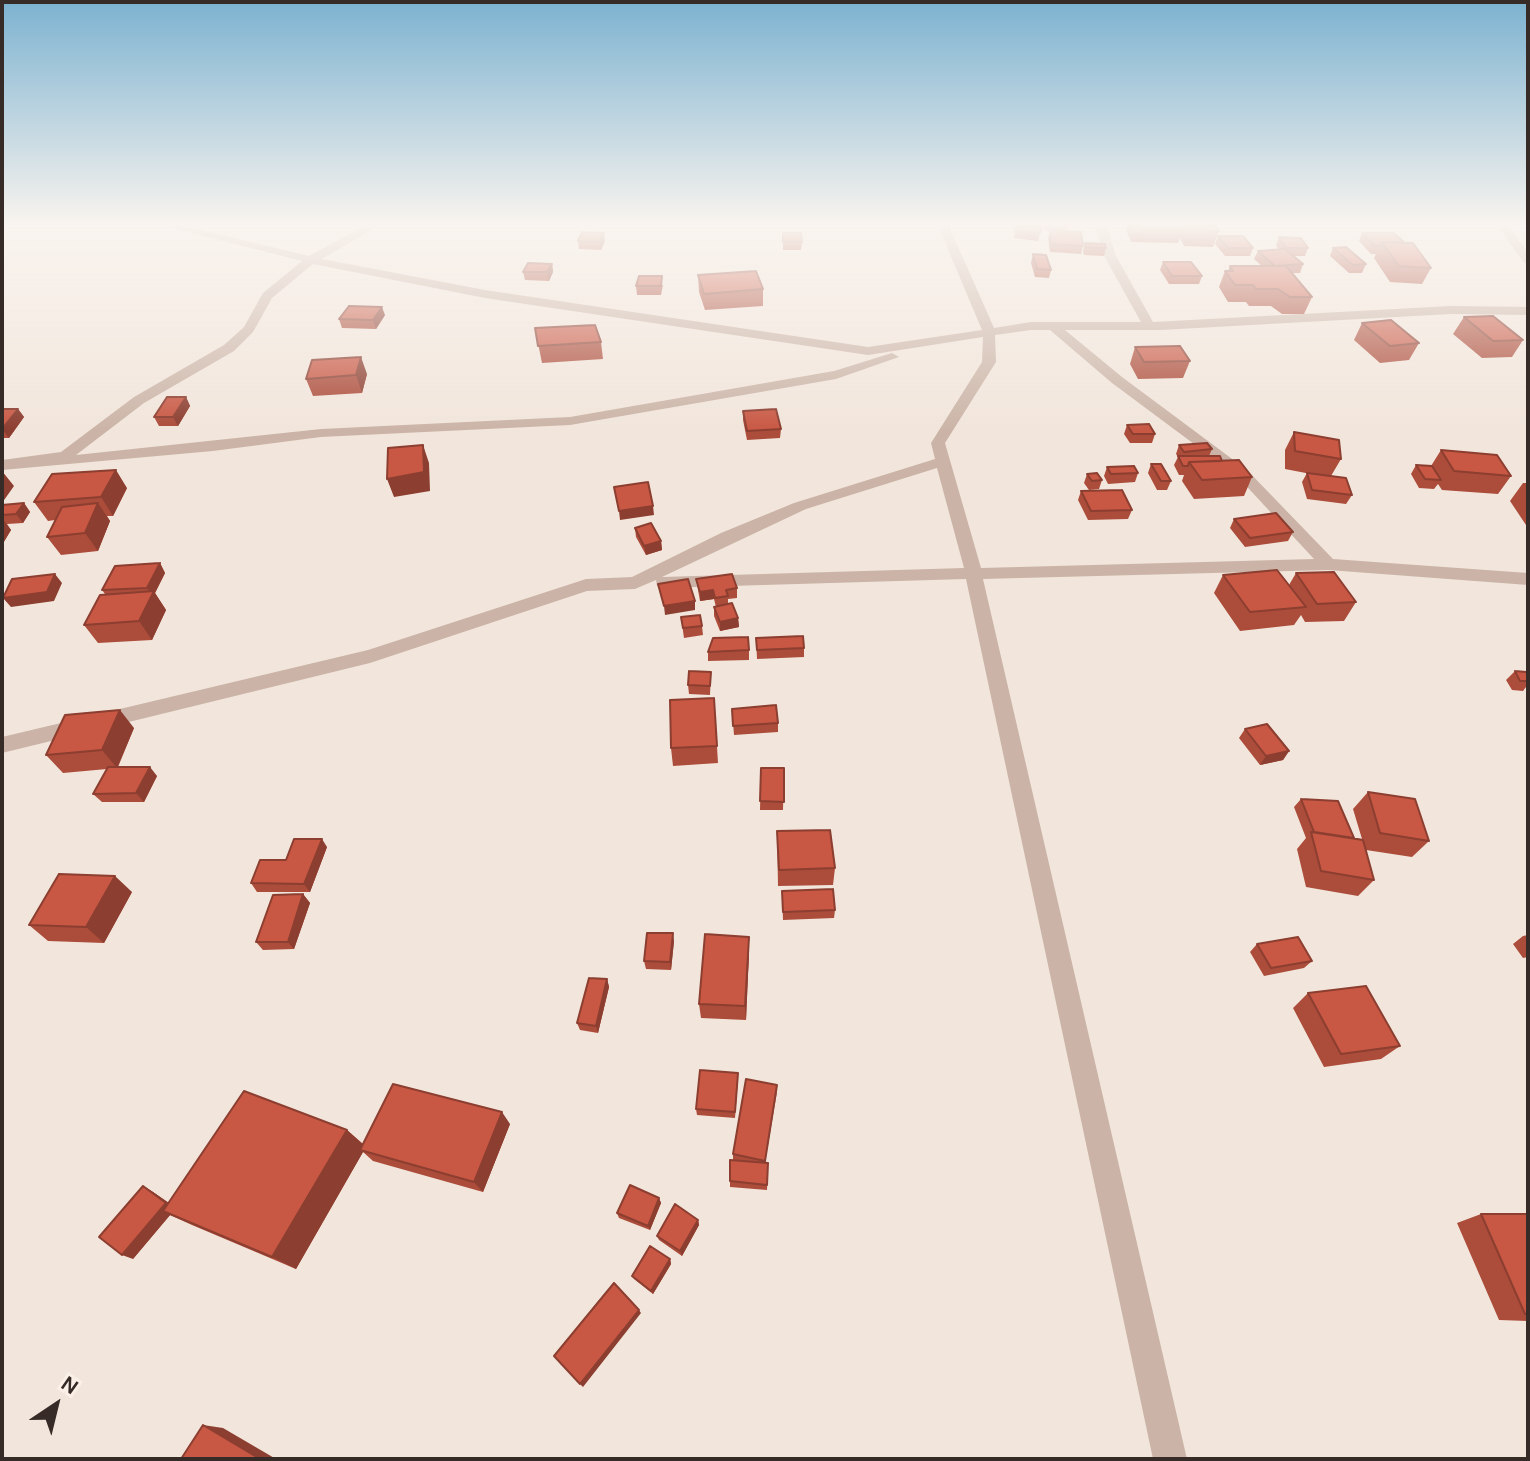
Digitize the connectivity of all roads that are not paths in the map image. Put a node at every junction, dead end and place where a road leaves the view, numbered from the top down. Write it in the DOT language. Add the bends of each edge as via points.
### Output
graph roads {
  1 [pos="269,294"];
  2 [pos="486,294"];
  3 [pos="973,294"];
  4 [pos="1131,294"];
  5 [pos="1528,311"];
  6 [pos="1149,326"];
  7 [pos="1054,327"];
  8 [pos="989,331"];
  9 [pos="944,341"];
  10 [pos="942,462"];
  11 [pos="9,465"];
  12 [pos="1328,564"];
  13 [pos="973,571"];
  14 [pos="1528,579"];
  15 [pos="635,583"];
  16 [pos="2,745"];
  17 [pos="1170,1459"];
  1 -- 11 [label="street" via="240,339 212,360 139,400 65,456"];
  2 -- 9 [label="street" via="868,351"];
  3 -- 8 [label="street"];
  4 -- 6 [label="street"];
  5 -- 6 [label="street" via="1451,310"];
  6 -- 7 [label="street"];
  7 -- 8 [label="street"];
  7 -- 12 [label="street" via="1242,473"];
  8 -- 9 [label="street"];
  8 -- 10 [label="street" via="989,362 938,443"];
  9 -- 11 [label="street" via="836,375 570,421 321,433"];
  10 -- 13 [label="street"];
  10 -- 15 [label="street" via="800,506"];
  12 -- 13 [label="street"];
  12 -- 14 [label="street"];
  13 -- 15 [label="street"];
  13 -- 17 [label="street"];
  15 -- 16 [label="street" via="586,585 370,656"];
}
